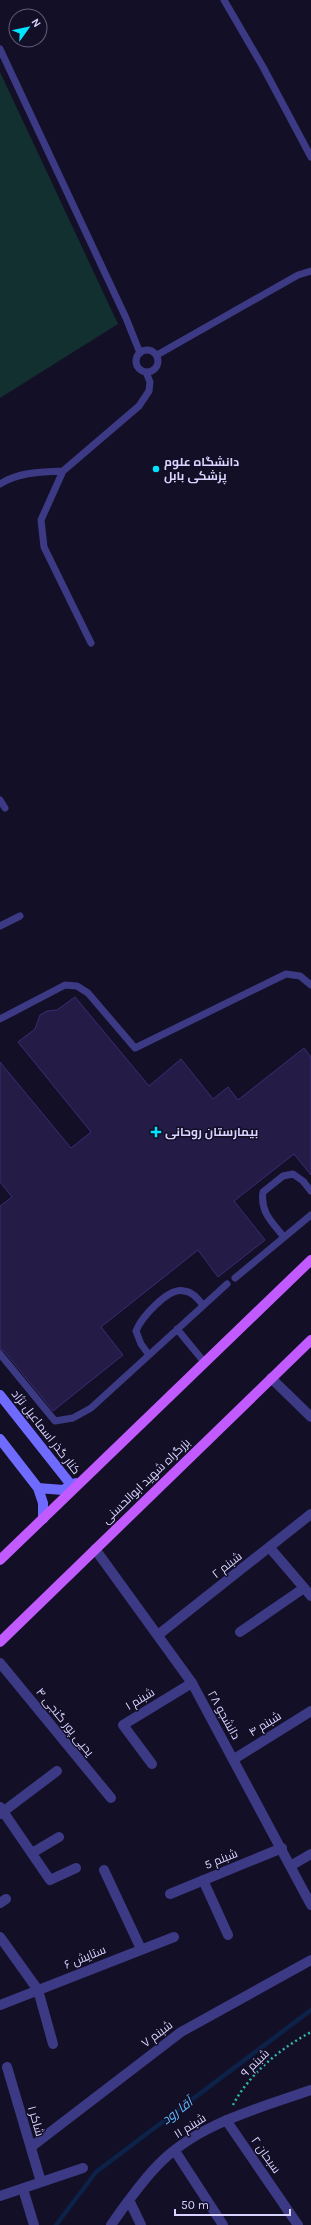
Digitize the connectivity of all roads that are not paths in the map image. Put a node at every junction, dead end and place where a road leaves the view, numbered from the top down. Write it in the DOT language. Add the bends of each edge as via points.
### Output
graph roads {
  1 [pos="224,0"];
  2 [pos="0,49"];
  3 [pos="311,157"];
  4 [pos="311,271"];
  5 [pos="140,353"];
  6 [pos="157,355"];
  7 [pos="146,372"];
  8 [pos="63,471"];
  9 [pos="0,484"];
  10 [pos="91,643"];
  11 [pos="0,800"];
  12 [pos="5,808"];
  13 [pos="20,916"];
  14 [pos="0,926"];
  15 [pos="311,985"];
  16 [pos="0,1019"];
  17 [pos="311,1192"];
  18 [pos="311,1214"];
  19 [pos="284,1237"];
  20 [pos="311,1260"];
  21 [pos="235,1278"];
  22 [pos="227,1284"];
  23 [pos="203,1305"];
  24 [pos="177,1329"];
  25 [pos="311,1340"];
  26 [pos="0,1354"];
  27 [pos="149,1355"];
  28 [pos="205,1363"];
  29 [pos="271,1378"];
  30 [pos="0,1395"];
  31 [pos="311,1416"];
  32 [pos="0,1439"];
  33 [pos="106,1458"];
  34 [pos="72,1486"];
  35 [pos="38,1488"];
  36 [pos="311,1514"];
  37 [pos="43,1519"];
  38 [pos="270,1548"];
  39 [pos="95,1549"];
  40 [pos="0,1560"];
  41 [pos="304,1588"];
  42 [pos="311,1596"];
  43 [pos="240,1632"];
  44 [pos="158,1635"];
  45 [pos="0,1642"];
  46 [pos="0,1663"];
  47 [pos="192,1682"];
  48 [pos="311,1711"];
  49 [pos="234,1759"];
  50 [pos="152,1764"];
  51 [pos="57,1771"];
  52 [pos="111,1798"];
  53 [pos="1,1811"];
  54 [pos="59,1837"];
  55 [pos="282,1848"];
  56 [pos="32,1853"];
  57 [pos="311,1854"];
  58 [pos="292,1865"];
  59 [pos="76,1868"];
  60 [pos="104,1870"];
  61 [pos="204,1880"];
  62 [pos="170,1894"];
  63 [pos="310,1899"];
  64 [pos="228,1935"];
  65 [pos="0,1937"];
  66 [pos="174,1937"];
  67 [pos="141,1949"];
  68 [pos="311,1960"];
  69 [pos="38,1990"];
  70 [pos="0,2005"];
  71 [pos="53,2044"];
  72 [pos="7,2066"];
  73 [pos="311,2090"];
  74 [pos="226,2120"];
  75 [pos="30,2147"];
  76 [pos="175,2151"];
  77 [pos="83,2168"];
  78 [pos="41,2182"];
  79 [pos="23,2189"];
  80 [pos="0,2196"];
  81 [pos="129,2200"];
  82 [pos="34,2225"];
  83 [pos="111,2225"];
  84 [pos="141,2225"];
  85 [pos="223,2225"];
  86 [pos="298,2225"];
  1 -- 3 [label="lane"];
  2 -- 5 [label="lane"];
  4 -- 6 [label="lane" via="298,275"];
  5 -- 6 [label="lane" via="149,350"];
  5 -- 7 [label="lane" via="137,357 138,367"];
  6 -- 7 [label="lane" via="158,365 151,372"];
  7 -- 8 [label="lane" via="150,382 149,391 139,406"];
  8 -- 9 [label="lane" via="34,472 8,479"];
  8 -- 10 [label="lane" via="41,520 44,547"];
  11 -- 12 [label="lane"];
  13 -- 14 [label="lane"];
  15 -- 16 [label="lane" via="300,976 286,974 135,1048 88,992 77,986 66,985"];
  17 -- 19 [label="lane" via="303,1181 292,1174 283,1176 263,1192 261,1204"];
  18 -- 19 [label="lane"];
  19 -- 21 [label="lane"];
  20 -- 28 [label="main road"];
  22 -- 23 [label="lane"];
  23 -- 24 [label="lane"];
  23 -- 27 [label="lane" via="194,1294 182,1290 168,1295 153,1307 140,1320 136,1331"];
  24 -- 27 [label="lane"];
  24 -- 28 [label="lane"];
  25 -- 29 [label="main road, بزرگراه شهید ابوالحسنی"];
  26 -- 27 [label="lane" via="55,1421 73,1418 91,1408"];
  28 -- 33 [label="main road"];
  29 -- 31 [label="street"];
  29 -- 39 [label="main road, بزرگراه شهید ابوالحسنی"];
  30 -- 34 [label="main road, کنار گذر اسماعیل نژاد"];
  32 -- 35 [label="main road"];
  33 -- 34 [label="main road"];
  33 -- 37 [label="main road"];
  34 -- 35 [label="main road" via="64,1490"];
  35 -- 37 [label="main road" via="43,1504"];
  36 -- 38 [label="street, شبنم ۲"];
  37 -- 40 [label="main road"];
  38 -- 41 [label="street"];
  38 -- 44 [label="street, شبنم ۲"];
  39 -- 44 [label="street, دانشجو ۲۸"];
  39 -- 45 [label="main road, بزرگراه شهید ابوالحسنی"];
  41 -- 42 [label="street"];
  41 -- 43 [label="street"];
  44 -- 47 [label="street, دانشجو ۲۸"];
  46 -- 52 [label="street, یحیی پور گنجی ۴"];
  47 -- 49 [label="street, دانشجو ۲۸"];
  47 -- 50 [label="street, شبنم ۱" via="123,1724"];
  48 -- 49 [label="street, شبنم ۴"];
  49 -- 55 [label="street, دانشجو ۲۸"];
  51 -- 53 [label="street"];
  53 -- 56 [label="street"];
  54 -- 56 [label="street"];
  55 -- 58 [label="street, دانشجو ۲۸"];
  55 -- 61 [label="street, شبنم 5"];
  56 -- 59 [label="street" via="50,1880"];
  57 -- 58 [label="street"];
  58 -- 63 [label="street, دانشجو ۲۸"];
  60 -- 67 [label="street"];
  61 -- 62 [label="street, شبنم 5"];
  61 -- 64 [label="street"];
  65 -- 69 [label="street"];
  66 -- 67 [label="street, ستایش ۶"];
  67 -- 69 [label="street, ستایش ۶"];
  68 -- 75 [label="street, شبنم ۷" via="181,2032"];
  69 -- 70 [label="street, ستایش ۶"];
  69 -- 71 [label="street"];
  72 -- 75 [label="street, شاکر ۱"];
  73 -- 74 [label="street, شبنم ۱۱"];
  74 -- 76 [label="street, شبنم ۱۱" via="188,2140"];
  74 -- 86 [label="street, سبحان ۲"];
  75 -- 78 [label="street, شاکر ۱"];
  76 -- 81 [label="street, شبنم ۱۱" via="157,2166"];
  76 -- 85 [label="street"];
  77 -- 78 [label="street"];
  78 -- 79 [label="street"];
  79 -- 80 [label="street"];
  79 -- 82 [label="street"];
  81 -- 83 [label="street, شبنم ۱۱"];
  81 -- 84 [label="street"];
}
